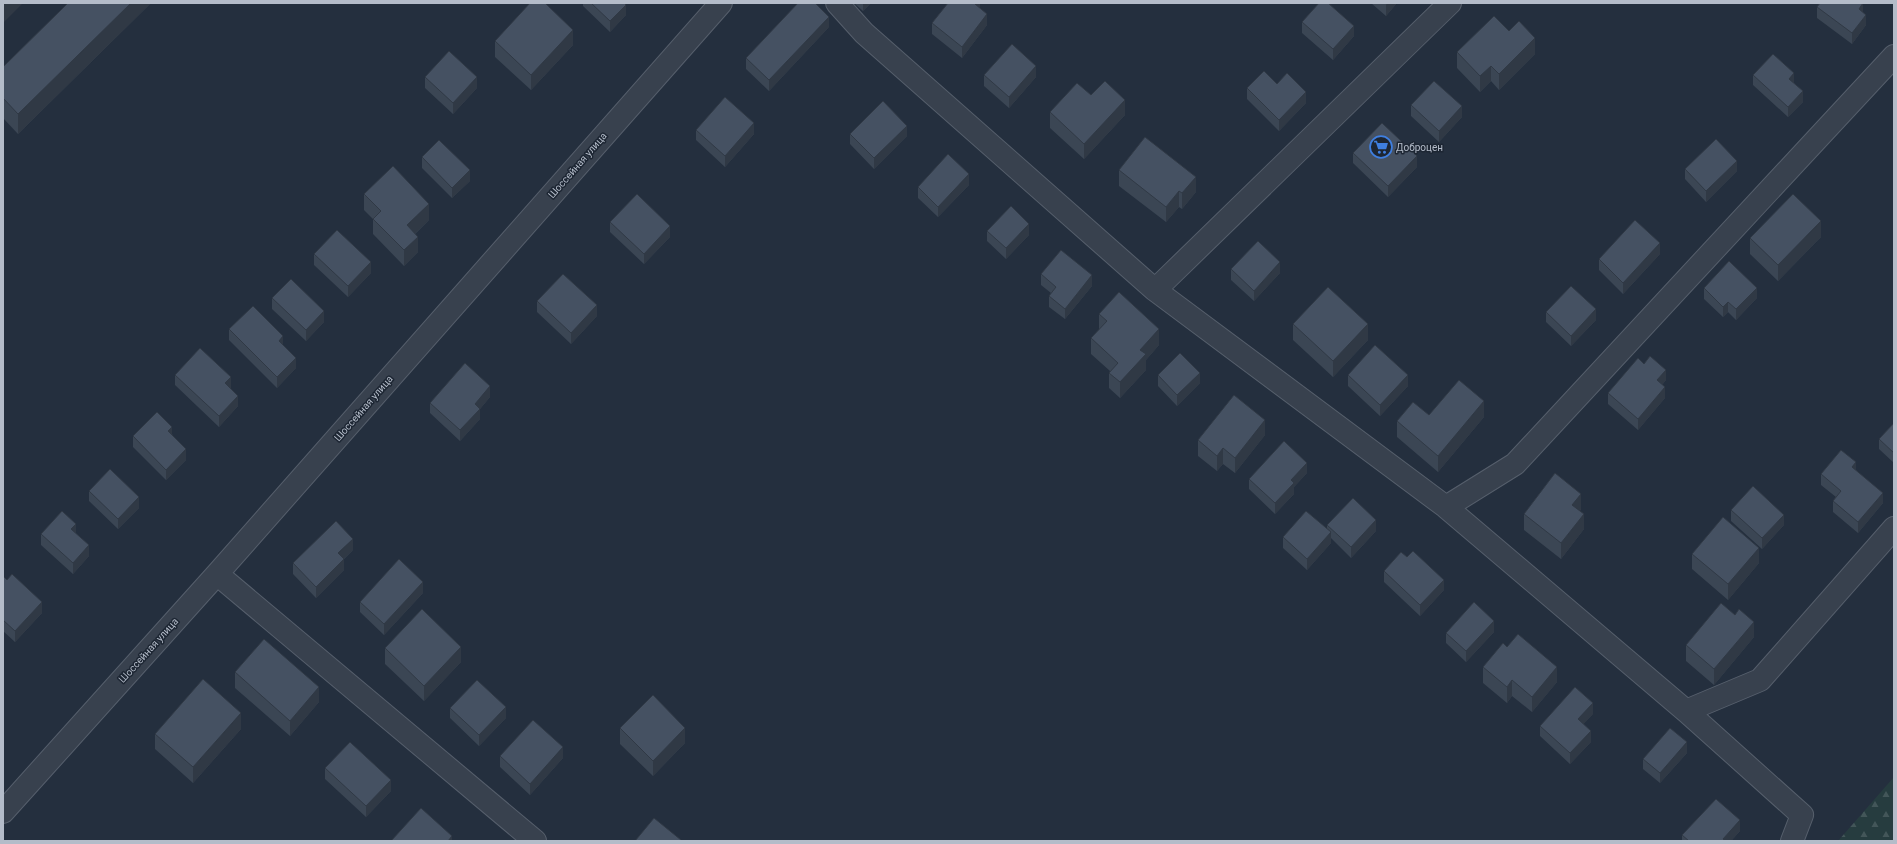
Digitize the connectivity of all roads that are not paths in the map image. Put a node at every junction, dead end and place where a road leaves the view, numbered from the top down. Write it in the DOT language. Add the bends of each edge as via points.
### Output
graph roads {
  1 [pos="721,3"];
  2 [pos="837,3"];
  3 [pos="1450,3"];
  4 [pos="1894,56"];
  5 [pos="1155,290"];
  6 [pos="1446,507"];
  7 [pos="1894,528"];
  8 [pos="217,574"];
  9 [pos="1686,711"];
  10 [pos="3,812"];
  11 [pos="535,841"];
  12 [pos="1792,841"];
  1 -- 8 [label="street, Шоссейная улица"];
  2 -- 5 [label="street" via="864,33"];
  3 -- 5 [label="street"];
  4 -- 6 [label="street" via="1515,464"];
  5 -- 6 [label="street"];
  6 -- 9 [label="street"];
  7 -- 9 [label="street" via="1760,680"];
  8 -- 10 [label="street, Шоссейная улица"];
  8 -- 11 [label="street"];
  9 -- 12 [label="street" via="1802,815"];
}
